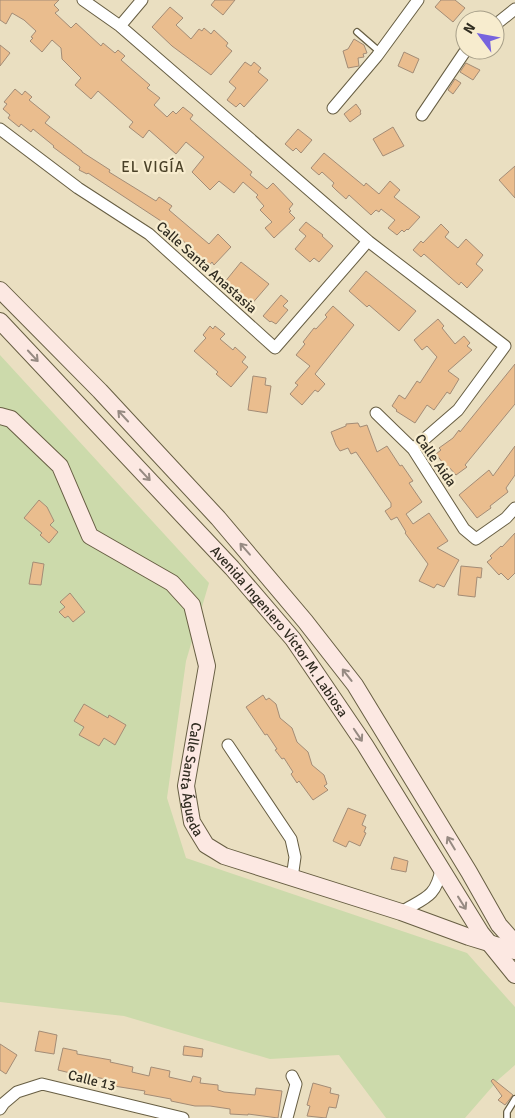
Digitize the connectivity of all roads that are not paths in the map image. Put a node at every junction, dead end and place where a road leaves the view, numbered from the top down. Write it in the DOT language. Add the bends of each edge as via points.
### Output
graph roads {
  1 [pos="83,0"];
  2 [pos="142,0"];
  3 [pos="418,0"];
  4 [pos="515,9"];
  5 [pos="505,17"];
  6 [pos="120,26"];
  7 [pos="358,32"];
  8 [pos="380,52"];
  9 [pos="459,60"];
  10 [pos="334,108"];
  11 [pos="422,116"];
  12 [pos="0,128"];
  13 [pos="368,241"];
  14 [pos="0,290"];
  15 [pos="0,321"];
  16 [pos="376,413"];
  17 [pos="0,416"];
  18 [pos="413,449"];
  19 [pos="515,508"];
  20 [pos="228,745"];
  21 [pos="441,870"];
  22 [pos="292,878"];
  23 [pos="401,912"];
  24 [pos="488,943"];
  25 [pos="515,943"];
  26 [pos="515,951"];
  27 [pos="515,975"];
  28 [pos="292,1076"];
  29 [pos="515,1099"];
  30 [pos="0,1108"];
  31 [pos="183,1118"];
  32 [pos="287,1118"];
  33 [pos="507,1118"];
  1 -- 6 [label="street"];
  2 -- 6 [label="street"];
  3 -- 8 [label="street"];
  4 -- 5 [label="street"];
  6 -- 13 [label="street"];
  7 -- 8 [label="lane"];
  8 -- 10 [label="street"];
  9 -- 11 [label="street"];
  12 -- 13 [label="street, Calle Santa Anastasia" via="78,188 149,234 274,348"];
  13 -- 18 [label="street" via="505,346 458,410"];
  25 -- 14 [label="main road, Avenida Ingeniero Víctor M. Labiosa, one-way" via="499,925 355,685 305,621 218,518"];
  15 -- 21 [label="main road, Avenida Ingeniero Víctor M. Labiosa, one-way" via="232,568 293,639 365,745"];
  16 -- 18 [label="street, Calle Aida"];
  17 -- 22 [label="main road, Calle Santa Águeda" via="11,419 60,466 90,536 172,583 192,605 206,666 186,786 192,822 206,844 224,856"];
  18 -- 19 [label="street, Calle Aida" via="464,529 476,539"];
  20 -- 22 [label="street" via="292,839 295,857"];
  21 -- 23 [label="street" via="432,893"];
  21 -- 24 [label="main road, Avenida Ingeniero Víctor M. Labiosa, one-way"];
  22 -- 23 [label="main road, Calle Santa Águeda"];
  23 -- 24 [label="main road, Calle Santa Águeda"];
  24 -- 26 [label="main road, Calle Santa Águeda"];
  24 -- 27 [label="main road, Avenida Ingeniero Víctor M. Labiosa"];
  28 -- 32 [label="street" via="296,1084"];
  29 -- 33 [label="lane"];
  30 -- 31 [label="street, Calle 13" via="17,1092 42,1084"];
}
